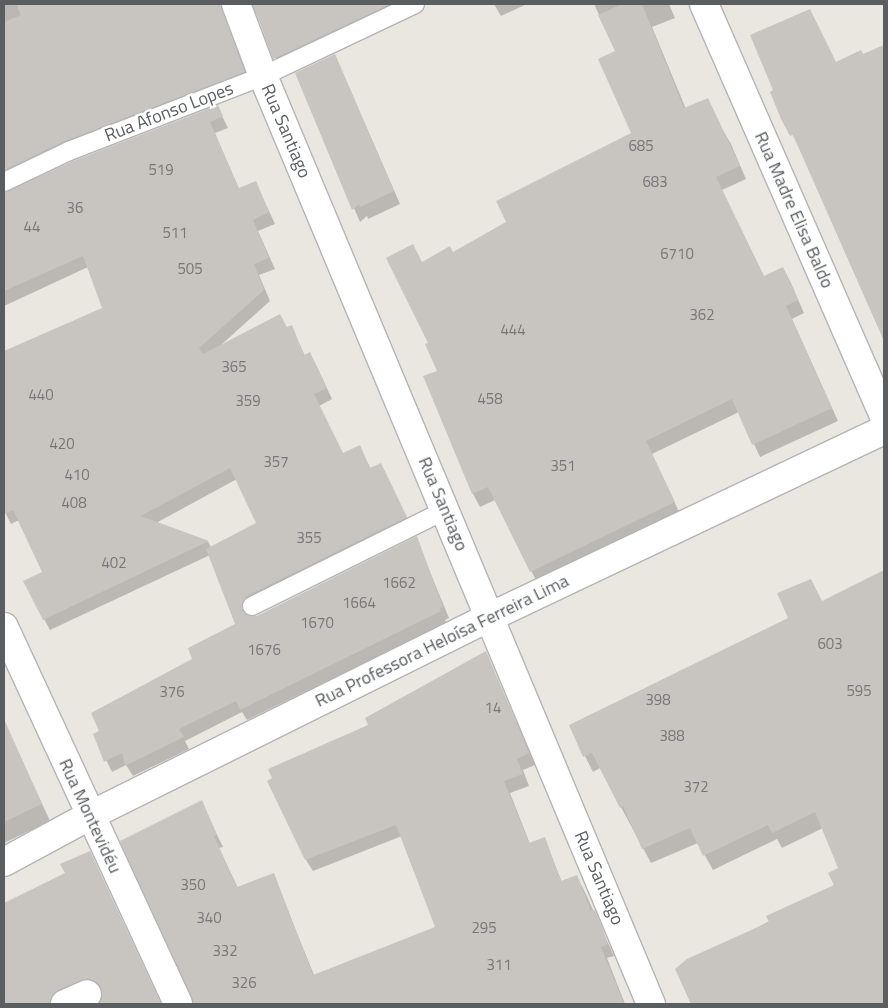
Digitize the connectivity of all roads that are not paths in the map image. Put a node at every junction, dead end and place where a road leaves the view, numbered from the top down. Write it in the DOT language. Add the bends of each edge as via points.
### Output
graph roads {
  1 [pos="236,4"];
  2 [pos="415,4"];
  3 [pos="704,4"];
  4 [pos="263,76"];
  5 [pos="4,182"];
  6 [pos="884,416"];
  7 [pos="884,430"];
  8 [pos="445,510"];
  9 [pos="252,606"];
  10 [pos="490,617"];
  11 [pos="4,627"];
  12 [pos="89,816"];
  13 [pos="4,862"];
  14 [pos="178,1004"];
  15 [pos="651,1004"];
  1 -- 4 [label="street, Rua Santiago"];
  2 -- 4 [label="lane, Rua Afonso Lopes"];
  3 -- 6 [label="street, Rua Madre Elisa Baldo"];
  4 -- 5 [label="lane, Rua Afonso Lopes" via="70,151"];
  4 -- 8 [label="street, Rua Santiago"];
  7 -- 10 [label="street, Rua Professora Heloísa Ferreira Lima"];
  8 -- 9 [label="lane"];
  8 -- 10 [label="street, Rua Santiago"];
  10 -- 12 [label="street, Rua Professora Heloísa Ferreira Lima"];
  10 -- 15 [label="street, Rua Santiago"];
  11 -- 12 [label="street, Rua Montevidéu"];
  12 -- 13 [label="street, Rua Professora Heloísa Ferreira Lima"];
  12 -- 14 [label="street, Rua Montevidéu"];
}
